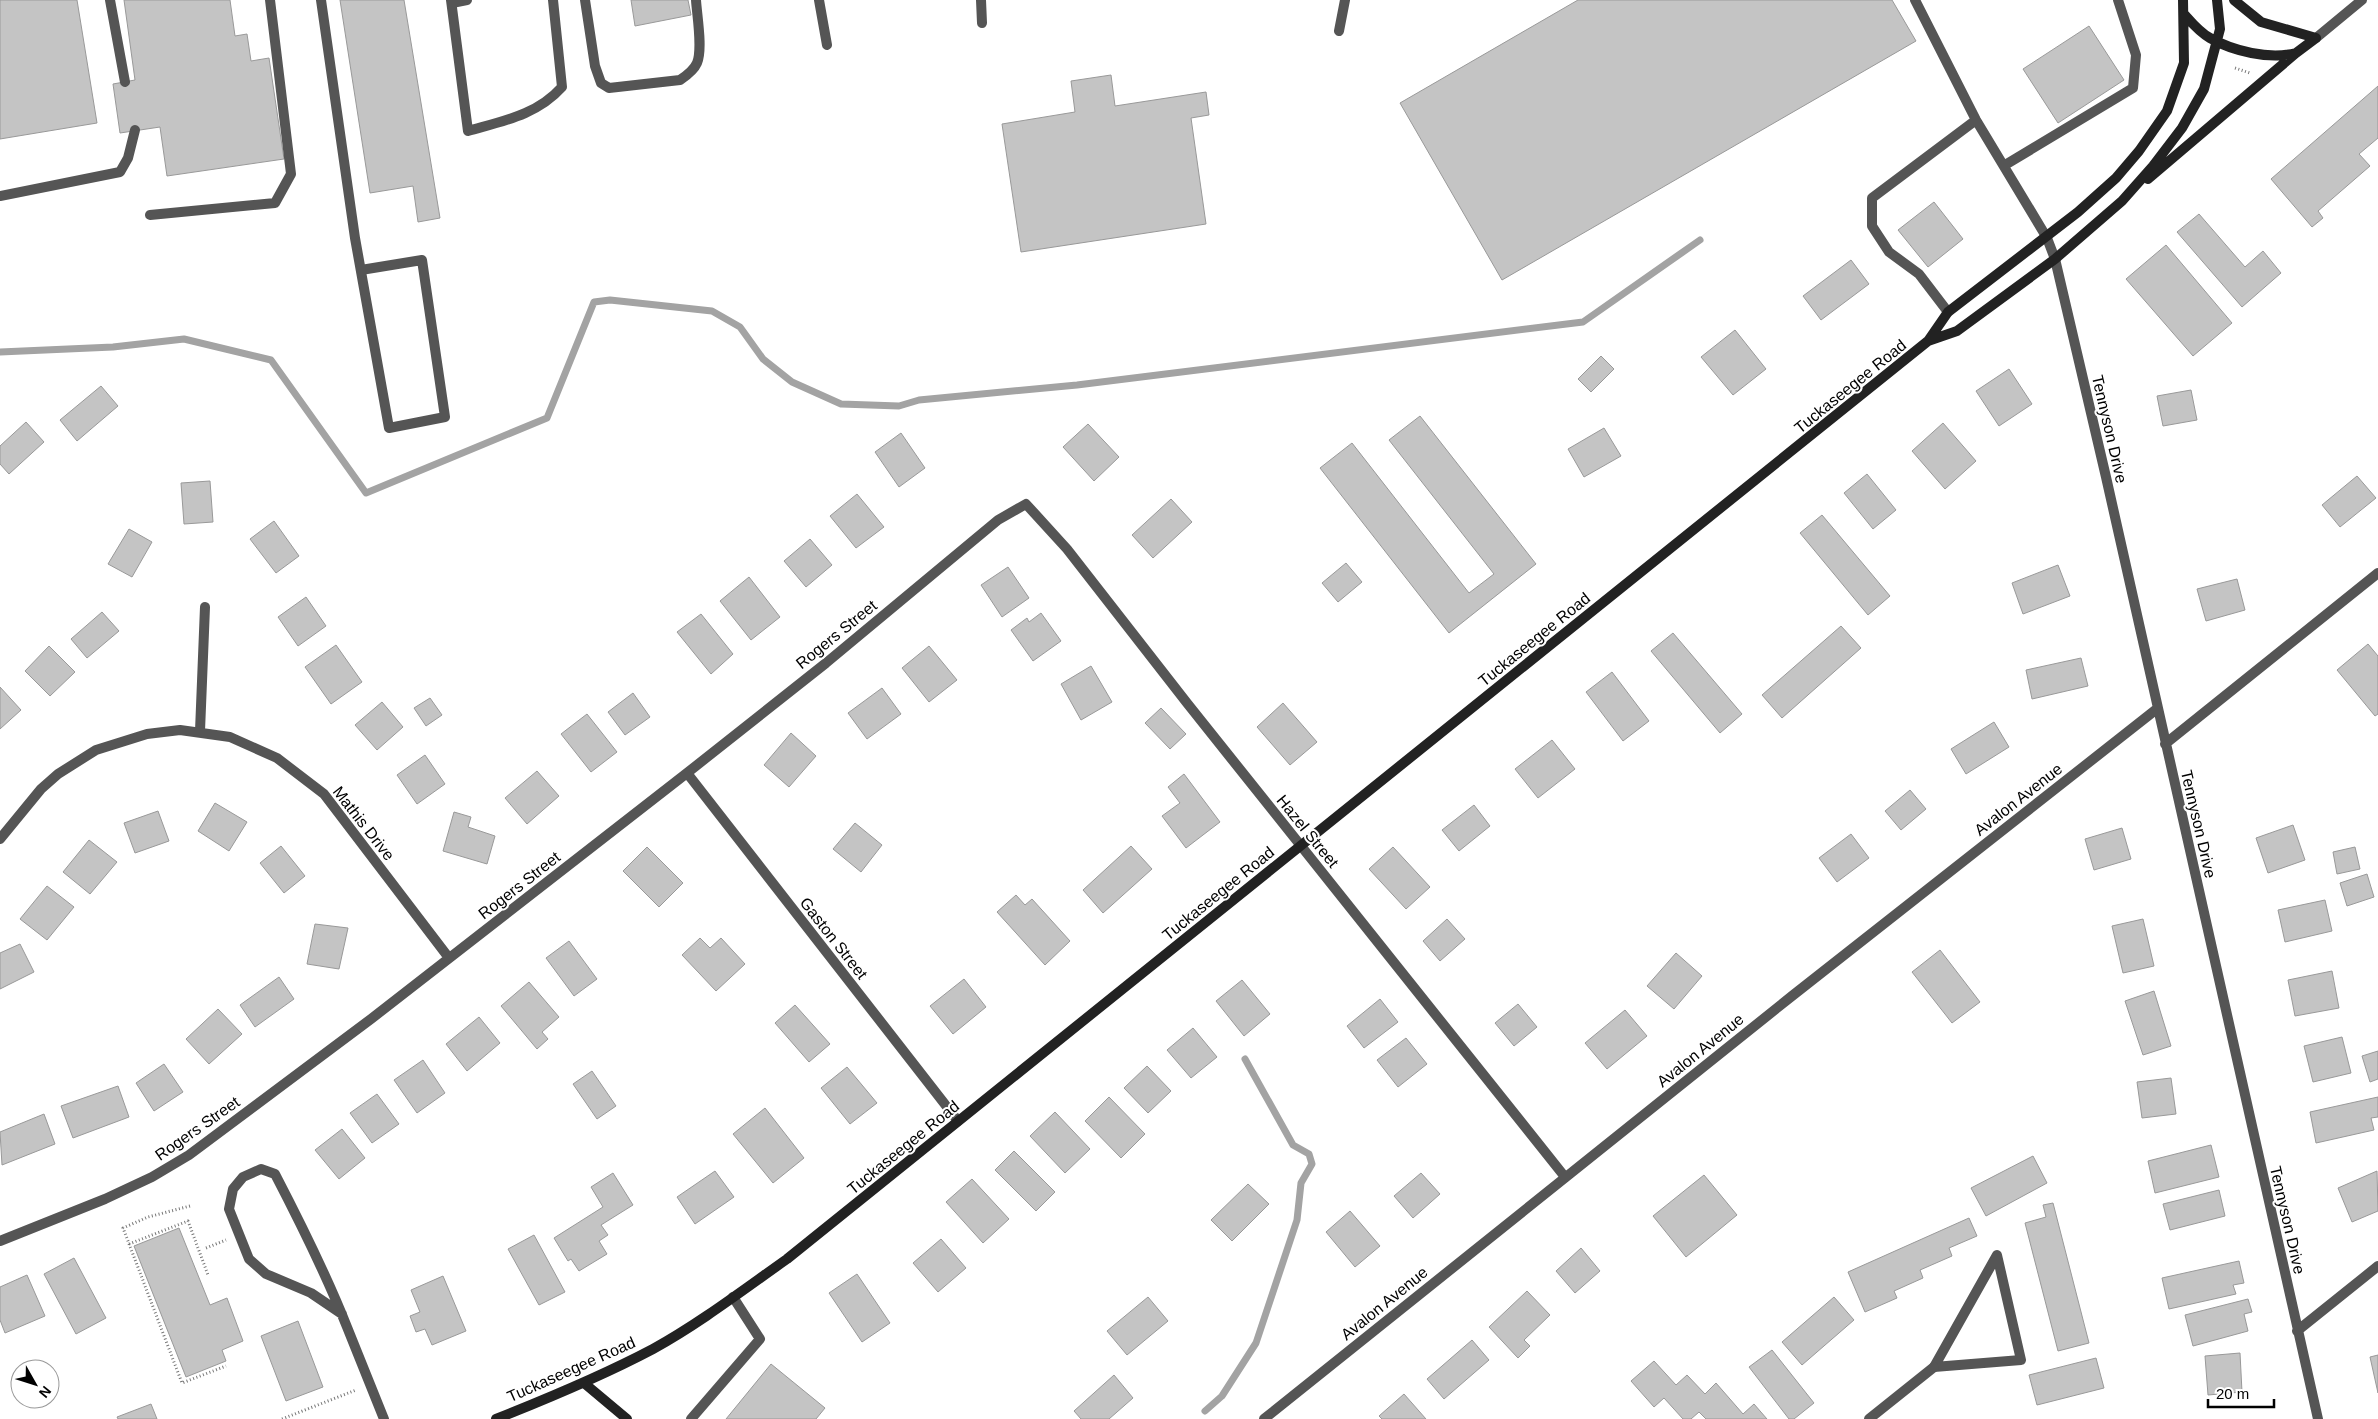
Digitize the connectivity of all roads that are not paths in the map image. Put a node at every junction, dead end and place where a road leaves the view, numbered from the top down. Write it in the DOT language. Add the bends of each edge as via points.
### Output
graph roads {
  1 [pos="110,0"];
  2 [pos="270,0"];
  3 [pos="321,0"];
  4 [pos="467,0"];
  5 [pos="553,0"];
  6 [pos="585,0"];
  7 [pos="696,0"];
  8 [pos="819,0"];
  9 [pos="981,0"];
  10 [pos="1345,0"];
  11 [pos="1915,0"];
  12 [pos="2118,0"];
  13 [pos="2183,0"];
  14 [pos="2217,0"];
  15 [pos="2234,0"];
  16 [pos="2362,0"];
  17 [pos="452,1"];
  18 [pos="2184,14"];
  19 [pos="982,23"];
  20 [pos="1339,31"];
  21 [pos="2316,38"];
  22 [pos="2216,41"];
  23 [pos="827,45"];
  24 [pos="2296,53"];
  25 [pos="125,82"];
  26 [pos="1976,120"];
  27 [pos="135,130"];
  28 [pos="2005,165"];
  29 [pos="0,196"];
  30 [pos="2122,201"];
  31 [pos="150,215"];
  32 [pos="2047,238"];
  33 [pos="2055,259"];
  34 [pos="361,270"];
  35 [pos="1948,312"];
  36 [pos="1928,341"];
  37 [pos="1026,504"];
  38 [pos="2378,573"];
  39 [pos="205,608"];
  40 [pos="2158,708"];
  41 [pos="200,731"];
  42 [pos="2166,744"];
  43 [pos="687,773"];
  44 [pos="0,839"];
  45 [pos="1301,846"];
  46 [pos="449,958"];
  47 [pos="958,1121"];
  48 [pos="1565,1178"];
  49 [pos="0,1241"];
  50 [pos="2378,1266"];
  51 [pos="733,1297"];
  52 [pos="342,1314"];
  53 [pos="2297,1331"];
  54 [pos="1934,1368"];
  55 [pos="584,1382"];
  56 [pos="384,1419"];
  57 [pos="496,1419"];
  58 [pos="627,1419"];
  59 [pos="691,1419"];
  60 [pos="1264,1419"];
  61 [pos="1869,1419"];
  62 [pos="2318,1419"];
  1 -- 25 [label="street"];
  2 -- 31 [label="street" via="291,174 275,203"];
  3 -- 34 [label="street"];
  4 -- 17 [label="street"];
  5 -- 17 [label="street" via="562,87 553,97 524,115 468,131"];
  6 -- 7 [label="street" via="595,66 601,82 610,88 680,80 688,74 697,63 699,48"];
  8 -- 23 [label="street"];
  9 -- 19 [label="street"];
  10 -- 20 [label="street"];
  11 -- 26 [label="street, Tennyson Drive"];
  12 -- 28 [label="street" via="2136,55 2133,88"];
  13 -- 18 [label="main road, Tuckaseegee Road"];
  14 -- 22 [label="main road, Tuckaseegee Road" via="2220,29"];
  15 -- 21 [label="main road" via="2261,22"];
  16 -- 21 [label="street"];
  18 -- 22 [label="main road"];
  18 -- 32 [label="main road, Tuckaseegee Road" via="2184,62 2166,111 2116,178"];
  21 -- 24 [label="main road"];
  22 -- 24 [label="main road" via="2267,56"];
  22 -- 30 [label="main road, Tuckaseegee Road" via="2204,89 2182,128"];
  24 -- 30 [label="main road"];
  26 -- 28 [label="street, Tennyson Drive"];
  26 -- 35 [label="street" via="1872,198 1872,226 1889,252 1919,274"];
  27 -- 29 [label="street" via="128,158 120,172"];
  28 -- 32 [label="street, Tennyson Drive"];
  30 -- 33 [label="main road, Tuckaseegee Road"];
  32 -- 33 [label="street, Tennyson Drive"];
  32 -- 35 [label="main road, Tuckaseegee Road"];
  33 -- 36 [label="main road, Tuckaseegee Road" via="1957,331"];
  33 -- 40 [label="street, Tennyson Drive"];
  34 -- 34 [label="street" via="389,428 445,417 422,260"];
  35 -- 36 [label="main road, Tuckaseegee Road"];
  36 -- 45 [label="main road, Tuckaseegee Road"];
  37 -- 43 [label="street, Rogers Street" via="998,520"];
  37 -- 45 [label="street, Hazel Street" via="1067,549"];
  38 -- 42 [label="street"];
  39 -- 41 [label="street"];
  40 -- 42 [label="street, Tennyson Drive"];
  40 -- 48 [label="street, Avalon Avenue"];
  41 -- 44 [label="street, Mathis Drive" via="147,734 96,750 76,761 41,789"];
  41 -- 46 [label="street, Mathis Drive" via="230,737 277,758 324,794"];
  42 -- 53 [label="street, Tennyson Drive"];
  43 -- 46 [label="street, Rogers Street"];
  43 -- 47 [label="street, Gaston Street"];
  45 -- 47 [label="main road, Tuckaseegee Road"];
  45 -- 48 [label="street, Hazel Street"];
  46 -- 49 [label="street, Rogers Street" via="189,1155 105,1199"];
  47 -- 51 [label="main road, Tuckaseegee Road" via="787,1259"];
  48 -- 60 [label="street, Avalon Avenue"];
  50 -- 53 [label="street"];
  51 -- 55 [label="main road, Tuckaseegee Road" via="654,1348"];
  51 -- 59 [label="street" via="760,1339"];
  52 -- 52 [label="street" via="321,1262 275,1174 261,1169 243,1177 233,1189 229,1209 249,1259 266,1274 311,1293"];
  52 -- 56 [label="street"];
  53 -- 62 [label="street, Tennyson Drive"];
  54 -- 54 [label="street" via="2020,1360 1997,1254 1988,1272"];
  54 -- 61 [label="street"];
  55 -- 57 [label="main road, Tuckaseegee Road"];
  55 -- 58 [label="main road"];
}
